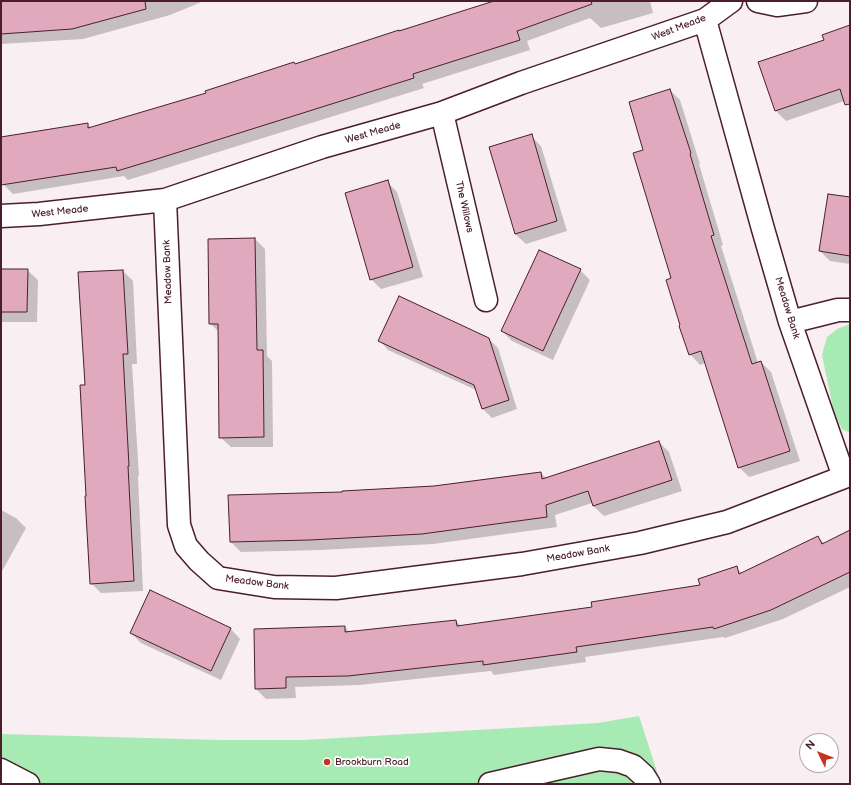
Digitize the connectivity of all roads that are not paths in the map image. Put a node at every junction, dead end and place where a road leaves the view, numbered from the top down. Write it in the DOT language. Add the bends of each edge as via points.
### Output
graph roads {
  1 [pos="731,1"];
  2 [pos="758,1"];
  3 [pos="806,1"];
  4 [pos="705,20"];
  5 [pos="442,113"];
  6 [pos="165,200"];
  7 [pos="1,216"];
  8 [pos="486,300"];
  9 [pos="850,310"];
  10 [pos="790,322"];
  11 [pos="847,474"];
  12 [pos="1,770"];
  13 [pos="28,784"];
  14 [pos="490,784"];
  15 [pos="649,784"];
  1 -- 4 [label="street, West Meade"];
  2 -- 3 [label="street" via="777,5"];
  4 -- 5 [label="street, West Meade"];
  4 -- 10 [label="street, Meadow Bank"];
  5 -- 6 [label="street, West Meade" via="322,147"];
  5 -- 8 [label="street, The Willows"];
  6 -- 7 [label="street, West Meade"];
  6 -- 11 [label="street, Meadow Bank" via="178,525 186,546 218,578 274,587 336,588 522,564 640,543 727,522"];
  9 -- 10 [label="street" via="838,310"];
  10 -- 11 [label="street, Meadow Bank"];
  12 -- 13 [label="street"];
  14 -- 15 [label="street" via="599,759 619,761 633,766"];
}
